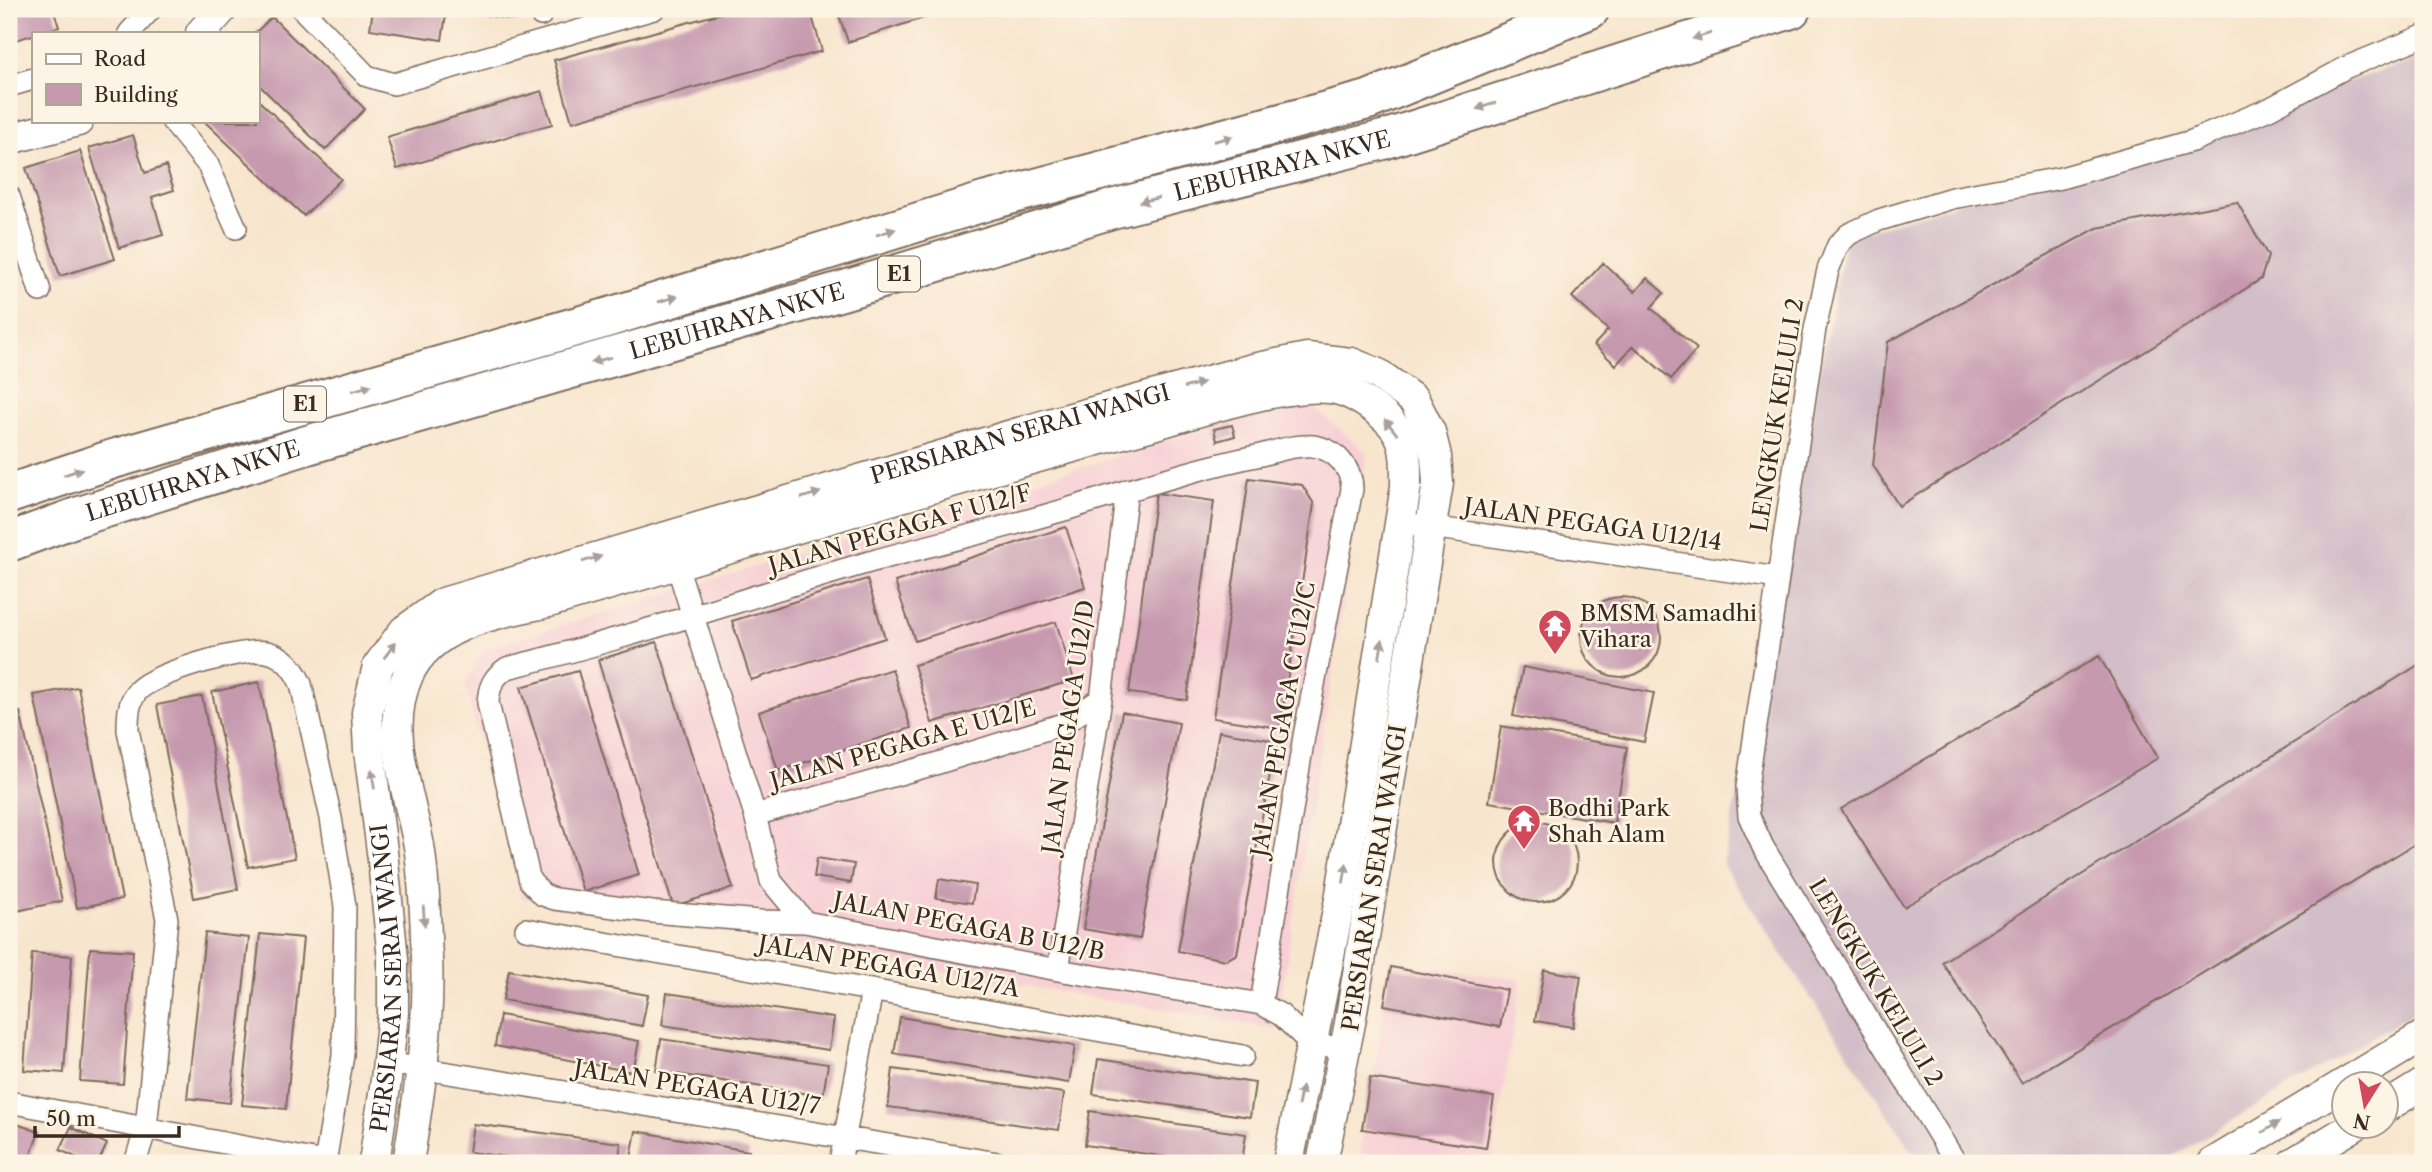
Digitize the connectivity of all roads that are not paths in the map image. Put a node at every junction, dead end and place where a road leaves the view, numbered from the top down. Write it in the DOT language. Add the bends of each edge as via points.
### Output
graph roads {
  1 [pos="151,9"];
  2 [pos="222,9"];
  3 [pos="302,9"];
  4 [pos="654,9"];
  5 [pos="1590,9"];
  6 [pos="1791,9"];
  7 [pos="130,32"];
  8 [pos="202,32"];
  9 [pos="2423,36"];
  10 [pos="32,79"];
  11 [pos="9,86"];
  12 [pos="74,122"];
  13 [pos="173,122"];
  14 [pos="9,139"];
  15 [pos="9,196"];
  16 [pos="236,228"];
  17 [pos="40,291"];
  18 [pos="1330,452"];
  19 [pos="1127,490"];
  20 [pos="9,494"];
  21 [pos="1401,522"];
  22 [pos="1432,527"];
  23 [pos="9,542"];
  24 [pos="672,551"];
  25 [pos="1779,578"];
  26 [pos="694,616"];
  27 [pos="1101,699"];
  28 [pos="755,815"];
  29 [pos="806,922"];
  30 [pos="526,929"];
  31 [pos="1058,970"];
  32 [pos="872,990"];
  33 [pos="1261,1004"];
  34 [pos="2423,1036"];
  35 [pos="1310,1042"];
  36 [pos="1346,1049"];
  37 [pos="1243,1056"];
  38 [pos="388,1063"];
  39 [pos="423,1069"];
  40 [pos="2423,1084"];
  41 [pos="2400,1098"];
  42 [pos="9,1102"];
  43 [pos="146,1128"];
  44 [pos="845,1138"];
  45 [pos="2331,1140"];
  46 [pos="135,1163"];
  47 [pos="326,1163"];
  48 [pos="374,1163"];
  49 [pos="408,1163"];
  50 [pos="840,1163"];
  51 [pos="998,1163"];
  52 [pos="1288,1163"];
  53 [pos="1322,1163"];
  54 [pos="1955,1163"];
  55 [pos="2213,1163"];
  56 [pos="2293,1163"];
  1 -- 7 [label="street"];
  2 -- 8 [label="street"];
  3 -- 4 [label="street" via="368,76 394,84"];
  20 -- 5 [label="highway, LEBUHRAYA NKVE / E1, one-way" via="113,459 603,319 987,201 1368,100"];
  6 -- 23 [label="highway, LEBUHRAYA NKVE / E1, one-way" via="1383,140 1112,209 307,445"];
  9 -- 25 [label="street, LENGKUK KELULI 2" via="2192,141 2061,178 1952,198 1878,220 1843,237 1828,270 1815,329"];
  10 -- 11 [label="street"];
  12 -- 14 [label="street"];
  13 -- 16 [label="street" via="208,165"];
  15 -- 17 [label="street"];
  18 -- 19 [label="street, JALAN PEGAGA F U12/F" via="1314,446 1292,448"];
  18 -- 33 [label="street, JALAN PEGAGA C U12/C" via="1352,476 1352,489 1304,736"];
  19 -- 26 [label="street, JALAN PEGAGA F U12/F"];
  19 -- 27 [label="street, JALAN PEGAGA U12/D"];
  21 -- 22 [label="street, JALAN PEGAGA U12/14"];
  21 -- 24 [label="street, PERSIARAN SERAI WANGI, one-way" via="1406,486 1398,434 1365,402 1340,390 1305,387"];
  35 -- 21 [label="street, PERSIARAN SERAI WANGI, one-way" via="1340,900"];
  24 -- 22 [label="street, PERSIARAN SERAI WANGI, one-way" via="1049,424 1307,358 1351,363 1378,374 1414,400 1436,456 1438,484"];
  22 -- 25 [label="street, JALAN PEGAGA U12/14"];
  22 -- 36 [label="street, PERSIARAN SERAI WANGI"];
  24 -- 26 [label="street, JALAN PEGAGA B U12/B"];
  38 -- 24 [label="street, PERSIARAN SERAI WANGI, one-way" via="393,959 367,713 378,666 404,631 443,603"];
  24 -- 39 [label="street, PERSIARAN SERAI WANGI, one-way" via="549,602 454,629 429,647 408,674 397,716 397,747 419,848 427,958"];
  25 -- 54 [label="street, LENGKUK KELULI 2" via="1747,786 1749,816 1763,847"];
  26 -- 28 [label="street, JALAN PEGAGA B U12/B"];
  26 -- 29 [label="street, JALAN PEGAGA F U12/F" via="507,668 491,683 488,703 530,881 543,895 555,899 652,912"];
  27 -- 28 [label="street, JALAN PEGAGA E U12/E" via="1063,724"];
  27 -- 31 [label="street, JALAN PEGAGA U12/D"];
  28 -- 29 [label="street, JALAN PEGAGA B U12/B" via="771,881"];
  29 -- 31 [label="street, JALAN PEGAGA B U12/B"];
  30 -- 32 [label="street, JALAN PEGAGA U12/7A"];
  31 -- 33 [label="street, JALAN PEGAGA B U12/B"];
  32 -- 37 [label="street, JALAN PEGAGA U12/7A"];
  32 -- 44 [label="street"];
  33 -- 35 [label="street, JALAN PEGAGA B U12/B" via="1281,1015"];
  55 -- 34 [label="street, one-way"];
  35 -- 36 [label="street"];
  52 -- 35 [label="street, PERSIARAN SERAI WANGI, one-way"];
  36 -- 53 [label="street, PERSIARAN SERAI WANGI"];
  38 -- 39 [label="street, JALAN PEGAGA U12/7"];
  38 -- 48 [label="street, PERSIARAN SERAI WANGI"];
  39 -- 44 [label="street, JALAN PEGAGA U12/7"];
  39 -- 49 [label="street, PERSIARAN SERAI WANGI"];
  40 -- 41 [label="street"];
  42 -- 43 [label="street"];
  43 -- 46 [label="street"];
  43 -- 47 [label="street"];
  43 -- 47 [label="street" via="167,919 128,718 136,693 146,683 204,662 255,651 270,653 284,659 302,684 345,906 343,1055"];
  44 -- 50 [label="street"];
  44 -- 51 [label="street, JALAN PEGAGA U12/7"];
  45 -- 56 [label="street"];
}
